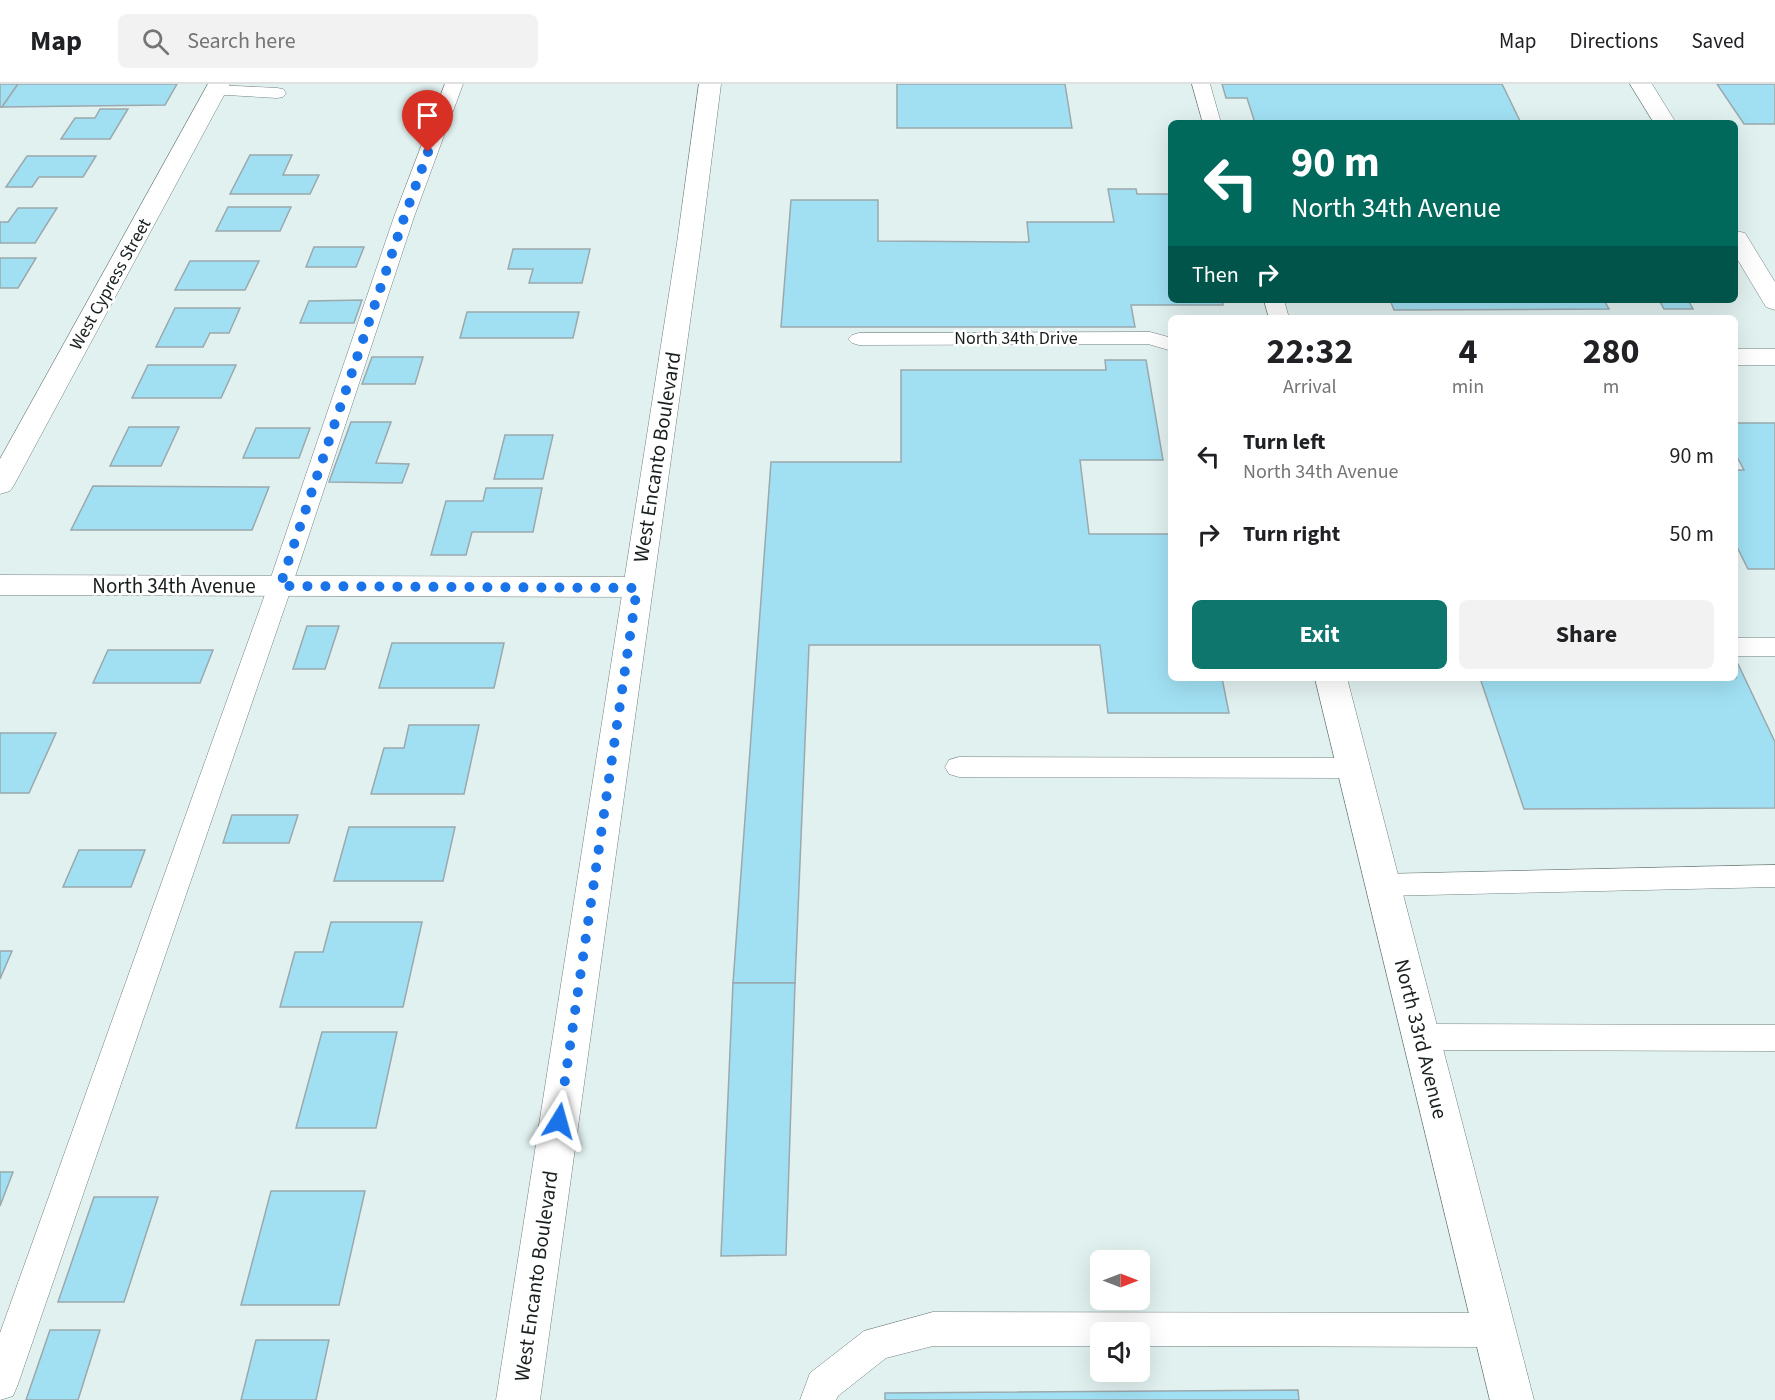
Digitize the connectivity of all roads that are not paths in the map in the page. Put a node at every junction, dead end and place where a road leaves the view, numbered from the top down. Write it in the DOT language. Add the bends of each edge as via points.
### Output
graph roads {
  1 [pos="454,84"];
  2 [pos="710,84"];
  3 [pos="1202,84"];
  4 [pos="1641,84"];
  5 [pos="218,87"];
  6 [pos="277,93"];
  7 [pos="1211,120"];
  8 [pos="1663,120"];
  9 [pos="1738,241"];
  10 [pos="1775,302"];
  11 [pos="860,339"];
  12 [pos="1168,344"];
  13 [pos="1738,357"];
  14 [pos="1775,357"];
  15 [pos="0,485"];
  16 [pos="0,585"];
  17 [pos="280,586"];
  18 [pos="637,588"];
  19 [pos="1738,647"];
  20 [pos="1775,647"];
  21 [pos="1332,681"];
  22 [pos="959,767"];
  23 [pos="1353,768"];
  24 [pos="1775,876"];
  25 [pos="1382,885"];
  26 [pos="1421,1037"];
  27 [pos="1775,1038"];
  28 [pos="1494,1330"];
  29 [pos="0,1384"];
  30 [pos="518,1400"];
  31 [pos="818,1400"];
  32 [pos="1512,1400"];
  1 -- 17 [label="lane" via="404,218"];
  2 -- 18 [label="street, West Encanto Boulevard"];
  3 -- 7 [label="lane"];
  4 -- 8 [label="street"];
  5 -- 6 [label="lane"];
  5 -- 15 [label="street, West Cypress Street"];
  9 -- 10 [label="street"];
  11 -- 12 [label="lane, North 34th Drive" via="1150,338"];
  13 -- 14 [label="street"];
  16 -- 17 [label="street, North 34th Avenue"];
  17 -- 18 [label="street, North 34th Avenue"];
  17 -- 29 [label="lane"];
  18 -- 30 [label="street, West Encanto Boulevard"];
  19 -- 20 [label="lane"];
  21 -- 23 [label="street, North 33rd Avenue"];
  22 -- 23 [label="lane"];
  23 -- 25 [label="street, North 33rd Avenue"];
  24 -- 25 [label="lane"];
  25 -- 26 [label="street, North 33rd Avenue"];
  26 -- 27 [label="lane"];
  26 -- 28 [label="street, North 33rd Avenue"];
  28 -- 31 [label="lane" via="933,1329 877,1343 823,1385"];
  28 -- 32 [label="street, North 33rd Avenue"];
}
